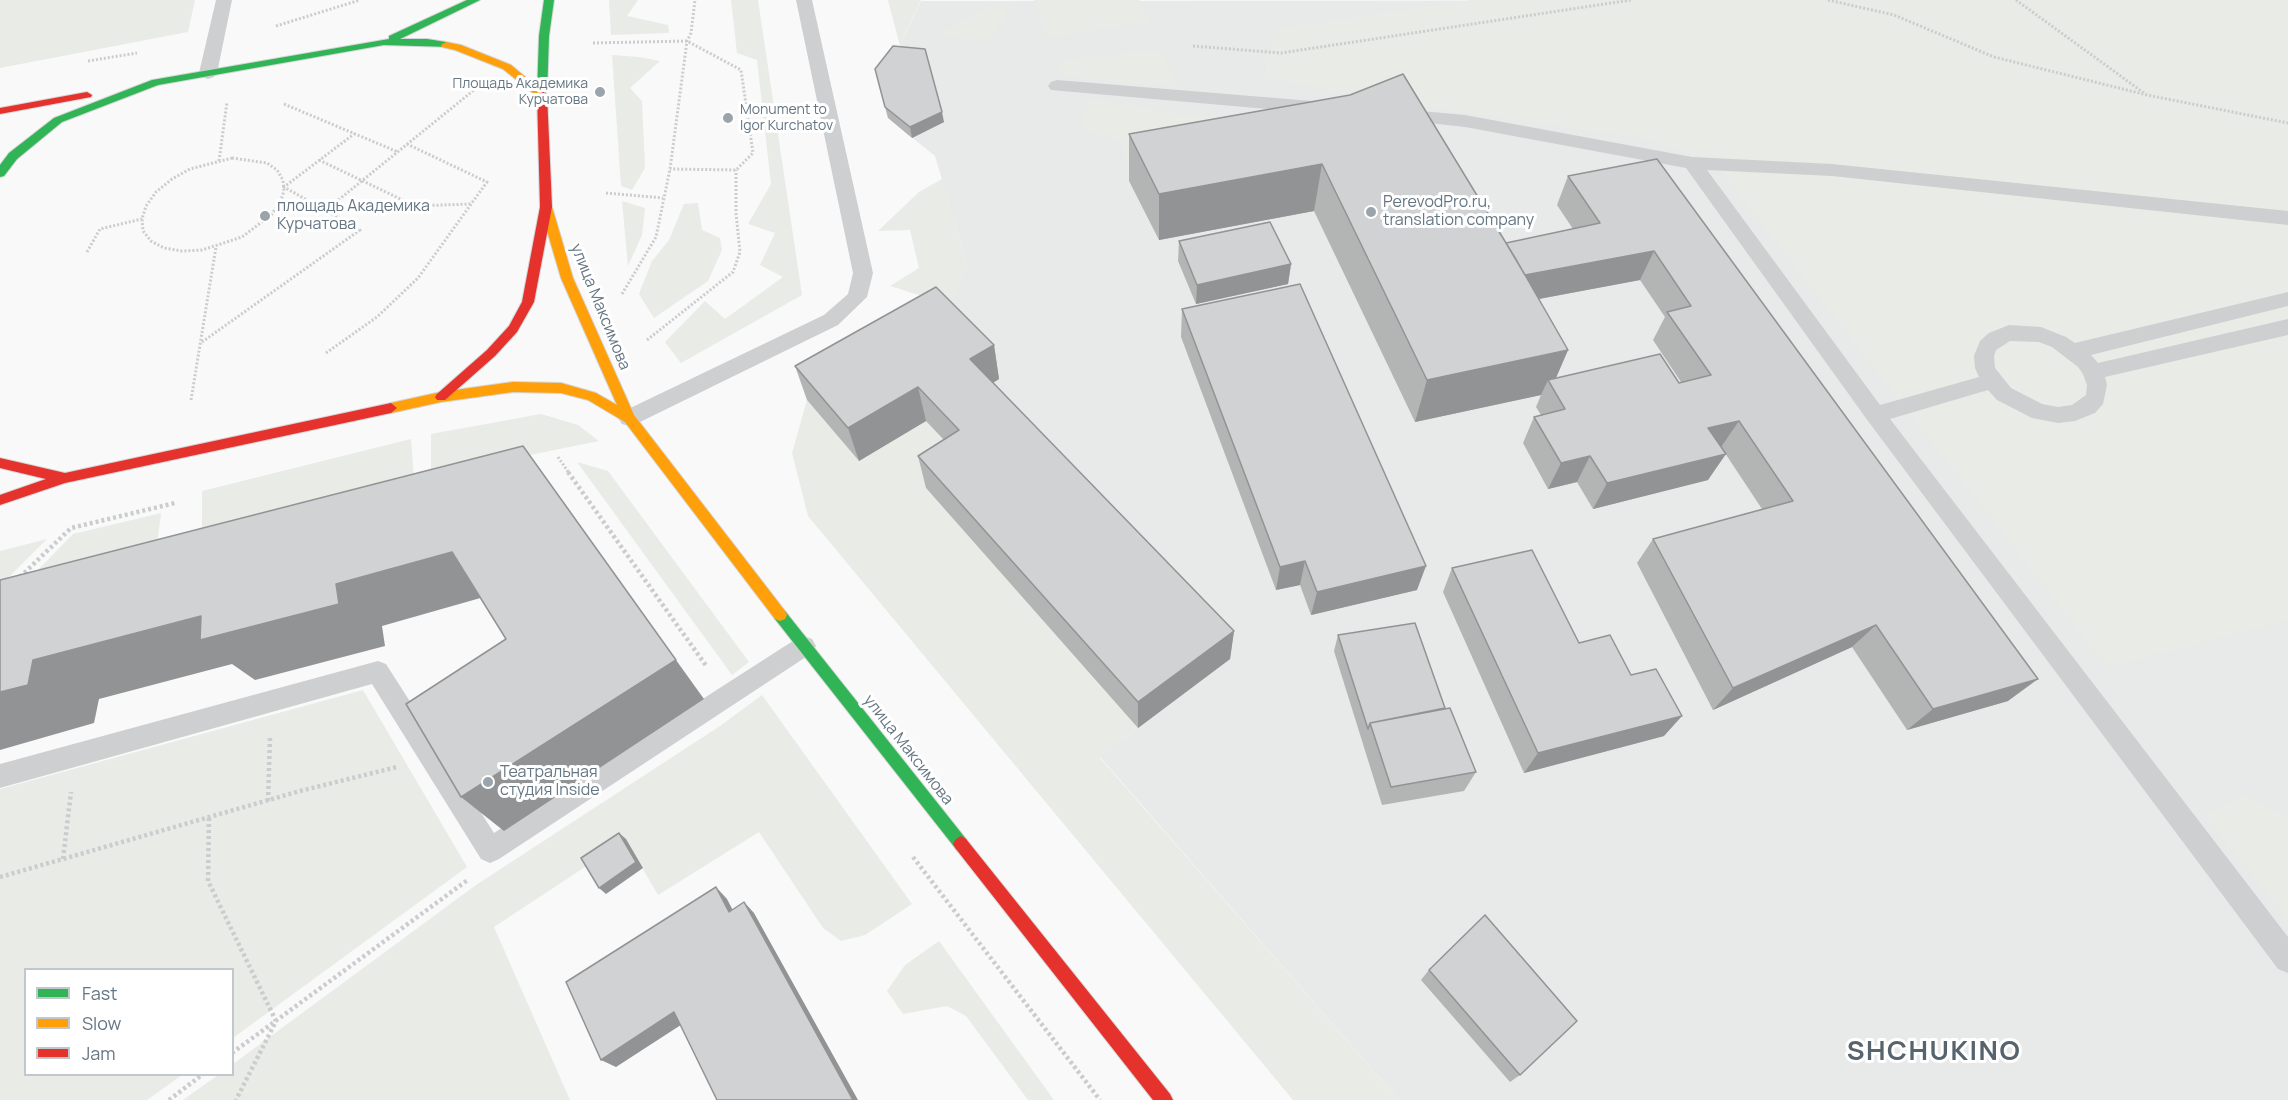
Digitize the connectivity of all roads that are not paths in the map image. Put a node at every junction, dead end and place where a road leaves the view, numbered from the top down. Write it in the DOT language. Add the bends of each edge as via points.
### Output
graph roads {
  1 [pos="224,0"];
  2 [pos="475,0"];
  3 [pos="549,0"];
  4 [pos="804,0"];
  5 [pos="384,42"];
  6 [pos="208,73"];
  7 [pos="156,82"];
  8 [pos="1056,86"];
  9 [pos="542,95"];
  10 [pos="1339,109"];
  11 [pos="0,111"];
  12 [pos="1384,114"];
  13 [pos="1692,163"];
  14 [pos="0,173"];
  15 [pos="546,207"];
  16 [pos="2288,218"];
  17 [pos="2288,299"];
  18 [pos="2288,327"];
  19 [pos="2074,351"];
  20 [pos="2093,372"];
  21 [pos="1992,381"];
  22 [pos="441,397"];
  23 [pos="1875,415"];
  24 [pos="629,418"];
  25 [pos="0,463"];
  26 [pos="65,478"];
  27 [pos="0,500"];
  28 [pos="804,646"];
  29 [pos="0,776"];
  30 [pos="2288,959"];
  31 [pos="1164,1100"];
  1 -- 6 [label="lane"];
  2 -- 5 [label="main road"];
  3 -- 9 [label="main road"];
  4 -- 24 [label="lane" via="863,273 857,297 831,320"];
  5 -- 6 [label="main road"];
  5 -- 9 [label="main road" via="457,47 507,67"];
  6 -- 7 [label="main road"];
  7 -- 11 [label="main road"];
  7 -- 14 [label="main road" via="58,120 13,156"];
  8 -- 10 [label="lane"];
  9 -- 15 [label="main road"];
  12 -- 13 [label="lane" via="1465,121"];
  13 -- 16 [label="lane" via="1832,171"];
  13 -- 23 [label="lane"];
  15 -- 22 [label="main road" via="528,302 513,329"];
  15 -- 24 [label="main road, улица Максимова" via="567,278"];
  17 -- 19 [label="lane"];
  18 -- 20 [label="lane"];
  19 -- 20 [label="lane"];
  19 -- 21 [label="lane" via="2042,336 2009,333 1987,346 1985,368"];
  20 -- 21 [label="lane" via="2096,398 2075,413 2058,415 2020,405"];
  21 -- 23 [label="lane"];
  22 -- 24 [label="main road, улица Максимова" via="513,387 561,388 592,396"];
  22 -- 26 [label="main road, улица Максимова"];
  23 -- 30 [label="lane"];
  24 -- 28 [label="main road, улица Максимова"];
  25 -- 26 [label="main road"];
  26 -- 27 [label="main road, улица Максимова"];
  28 -- 29 [label="lane" via="490,850 378,672"];
  28 -- 31 [label="main road, улица Максимова"];
}
